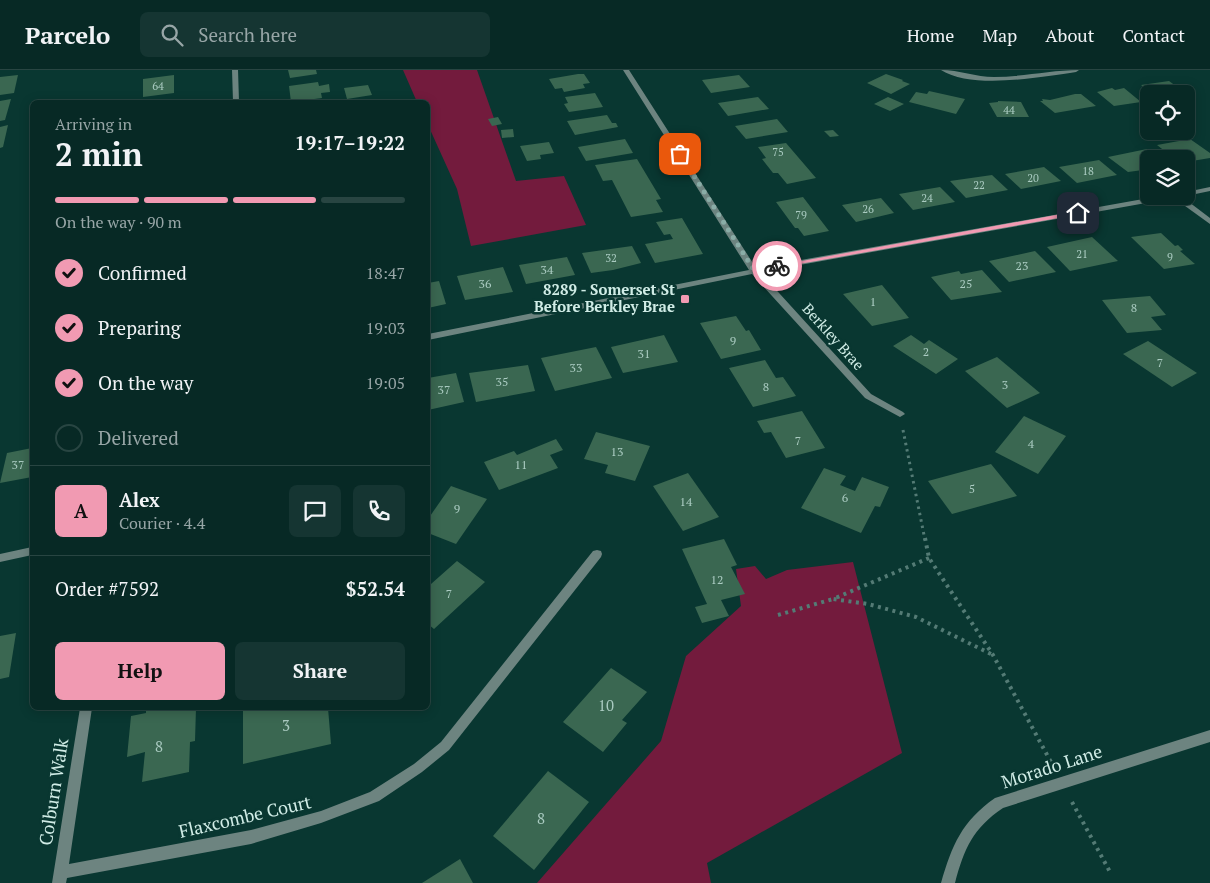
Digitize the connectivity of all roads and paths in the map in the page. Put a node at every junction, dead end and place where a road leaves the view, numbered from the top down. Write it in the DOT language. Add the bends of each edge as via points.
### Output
graph roads {
  1 [pos="235,70"];
  2 [pos="626,70"];
  3 [pos="944,70"];
  4 [pos="1076,70"];
  5 [pos="236,100"];
  6 [pos="1210,189"];
  7 [pos="1195,192"];
  8 [pos="1140,202"];
  9 [pos="1187,205"];
  10 [pos="1210,222"];
  11 [pos="754,270"];
  12 [pos="430,338"];
  13 [pos="900,414"];
  14 [pos="30,551"];
  15 [pos="597,554"];
  16 [pos="0,558"];
  17 [pos="929,558"];
  18 [pos="833,599"];
  19 [pos="778,615"];
  20 [pos="86,710"];
  21 [pos="1210,736"];
  22 [pos="60,877"];
  23 [pos="948,883"];
  1 -- 5 [label="street"];
  2 -- 11 [label="street, Berkley Brae"];
  3 -- 4 [label="street" via="974,78 1000,80"];
  6 -- 7 [label="street"];
  8 -- 11 [label="street"];
  9 -- 10 [label="street"];
  11 -- 12 [label="street"];
  11 -- 13 [label="street, Berkley Brae" via="868,396"];
  13 -- 17 [label="path"];
  14 -- 16 [label="street"];
  15 -- 22 [label="street, Flaxcombe Court" via="445,746 374,797 321,818 250,838"];
  17 -- 18 [label="path"];
  17 -- 18 [label="path" via="993,655 916,617 868,604"];
  18 -- 19 [label="path"];
  20 -- 22 [label="street, Colburn Walk"];
  21 -- 23 [label="street, Morado Lane" via="1000,803 982,814 966,835 954,859"];
}
